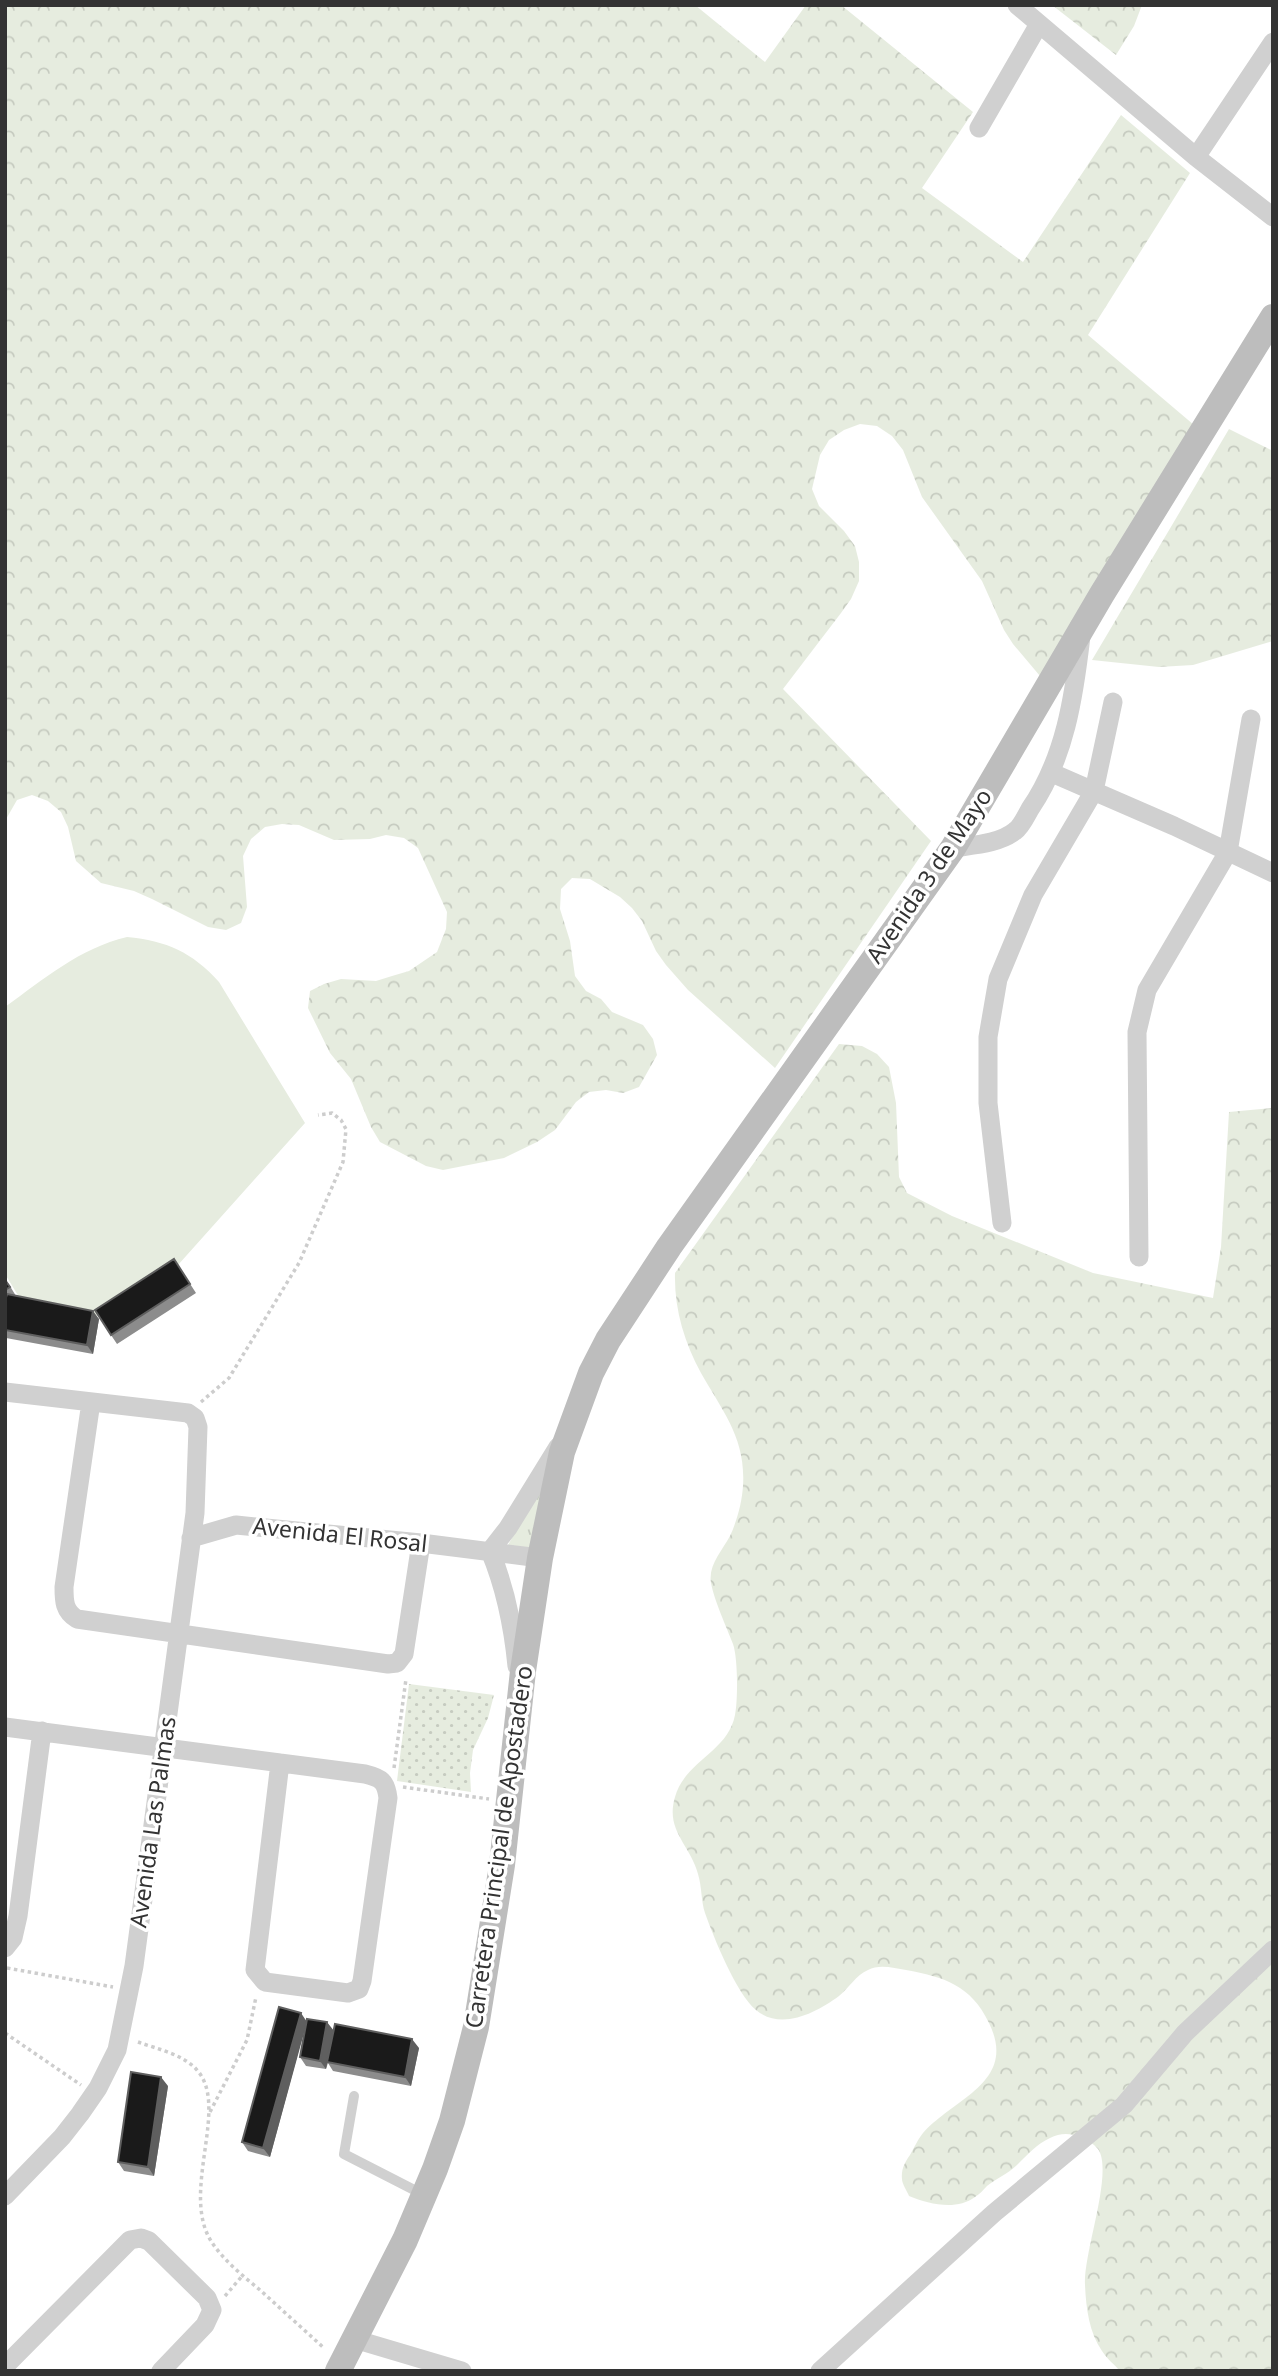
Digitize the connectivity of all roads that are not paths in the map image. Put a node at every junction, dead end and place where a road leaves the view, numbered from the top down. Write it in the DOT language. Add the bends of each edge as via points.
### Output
graph roads {
  1 [pos="1017,5"];
  2 [pos="1039,24"];
  3 [pos="1273,42"];
  4 [pos="979,128"];
  5 [pos="1196,157"];
  6 [pos="1273,217"];
  7 [pos="1273,317"];
  8 [pos="1081,628"];
  9 [pos="1114,702"];
  10 [pos="1251,719"];
  11 [pos="1052,774"];
  12 [pos="1094,791"];
  13 [pos="953,848"];
  14 [pos="1228,852"];
  15 [pos="1273,873"];
  16 [pos="1002,1223"];
  17 [pos="1139,1257"];
  18 [pos="5,1392"];
  19 [pos="91,1402"];
  20 [pos="570,1425"];
  21 [pos="191,1538"];
  22 [pos="421,1543"];
  23 [pos="490,1552"];
  24 [pos="540,1558"];
  25 [pos="178,1632"];
  26 [pos="520,1696"];
  27 [pos="5,1727"];
  28 [pos="42,1731"];
  29 [pos="163,1748"];
  30 [pos="280,1763"];
  31 [pos="5,1948"];
  32 [pos="1273,1950"];
  33 [pos="354,2096"];
  34 [pos="425,2195"];
  35 [pos="5,2196"];
  36 [pos="354,2339"];
  37 [pos="5,2366"];
  38 [pos="340,2367"];
  39 [pos="161,2371"];
  40 [pos="462,2371"];
  41 [pos="820,2371"];
  1 -- 2 [label="street"];
  2 -- 4 [label="street"];
  2 -- 5 [label="street"];
  3 -- 5 [label="street"];
  5 -- 6 [label="street"];
  7 -- 8 [label="street, Avenida 3 de Mayo"];
  8 -- 11 [label="street" via="1075,686"];
  8 -- 13 [label="street, Avenida 3 de Mayo"];
  9 -- 12 [label="street"];
  10 -- 14 [label="street"];
  11 -- 12 [label="street"];
  11 -- 13 [label="street" via="1015,831"];
  12 -- 14 [label="street"];
  12 -- 16 [label="street" via="1033,895 998,979 988,1037 988,1103"];
  13 -- 20 [label="street, Avenida 3 de Mayo" via="669,1247 608,1340"];
  14 -- 15 [label="street"];
  14 -- 17 [label="street" via="1147,990 1137,1032"];
  18 -- 19 [label="street"];
  19 -- 21 [label="street, Avenida Las Palmas" via="188,1413 195,1419"];
  19 -- 25 [label="street" via="64,1603 77,1619"];
  20 -- 23 [label="street"];
  20 -- 24 [label="street, Carretera Principal de Apostadero"];
  21 -- 22 [label="street, Avenida El Rosal" via="236,1525"];
  21 -- 25 [label="street, Avenida Las Palmas"];
  22 -- 23 [label="street, Avenida El Rosal"];
  22 -- 25 [label="street" via="404,1654 397,1663"];
  23 -- 24 [label="street, Avenida El Rosal"];
  23 -- 26 [label="street" via="510,1610"];
  24 -- 26 [label="street, Carretera Principal de Apostadero"];
  25 -- 29 [label="street, Avenida Las Palmas"];
  26 -- 34 [label="street, Carretera Principal de Apostadero" via="502,1865 476,2027 452,2121"];
  27 -- 28 [label="street"];
  28 -- 29 [label="street"];
  28 -- 31 [label="street" via="18,1916 13,1938"];
  29 -- 30 [label="street"];
  29 -- 35 [label="street, Avenida Las Palmas" via="117,2050 94,2094 62,2137"];
  30 -- 30 [label="street" via="255,1970 265,1982 348,1993 359,1989 362,1981 386,1785 365,1774"];
  32 -- 41 [label="street" via="1185,2033 1124,2105 994,2213"];
  33 -- 34 [label="lane" via="344,2154"];
  34 -- 36 [label="street, Carretera Principal de Apostadero"];
  36 -- 38 [label="street, Carretera Principal de Apostadero"];
  36 -- 40 [label="street"];
  37 -- 39 [label="street" via="130,2240 141,2238 207,2298 212,2310 205,2325"];
}
